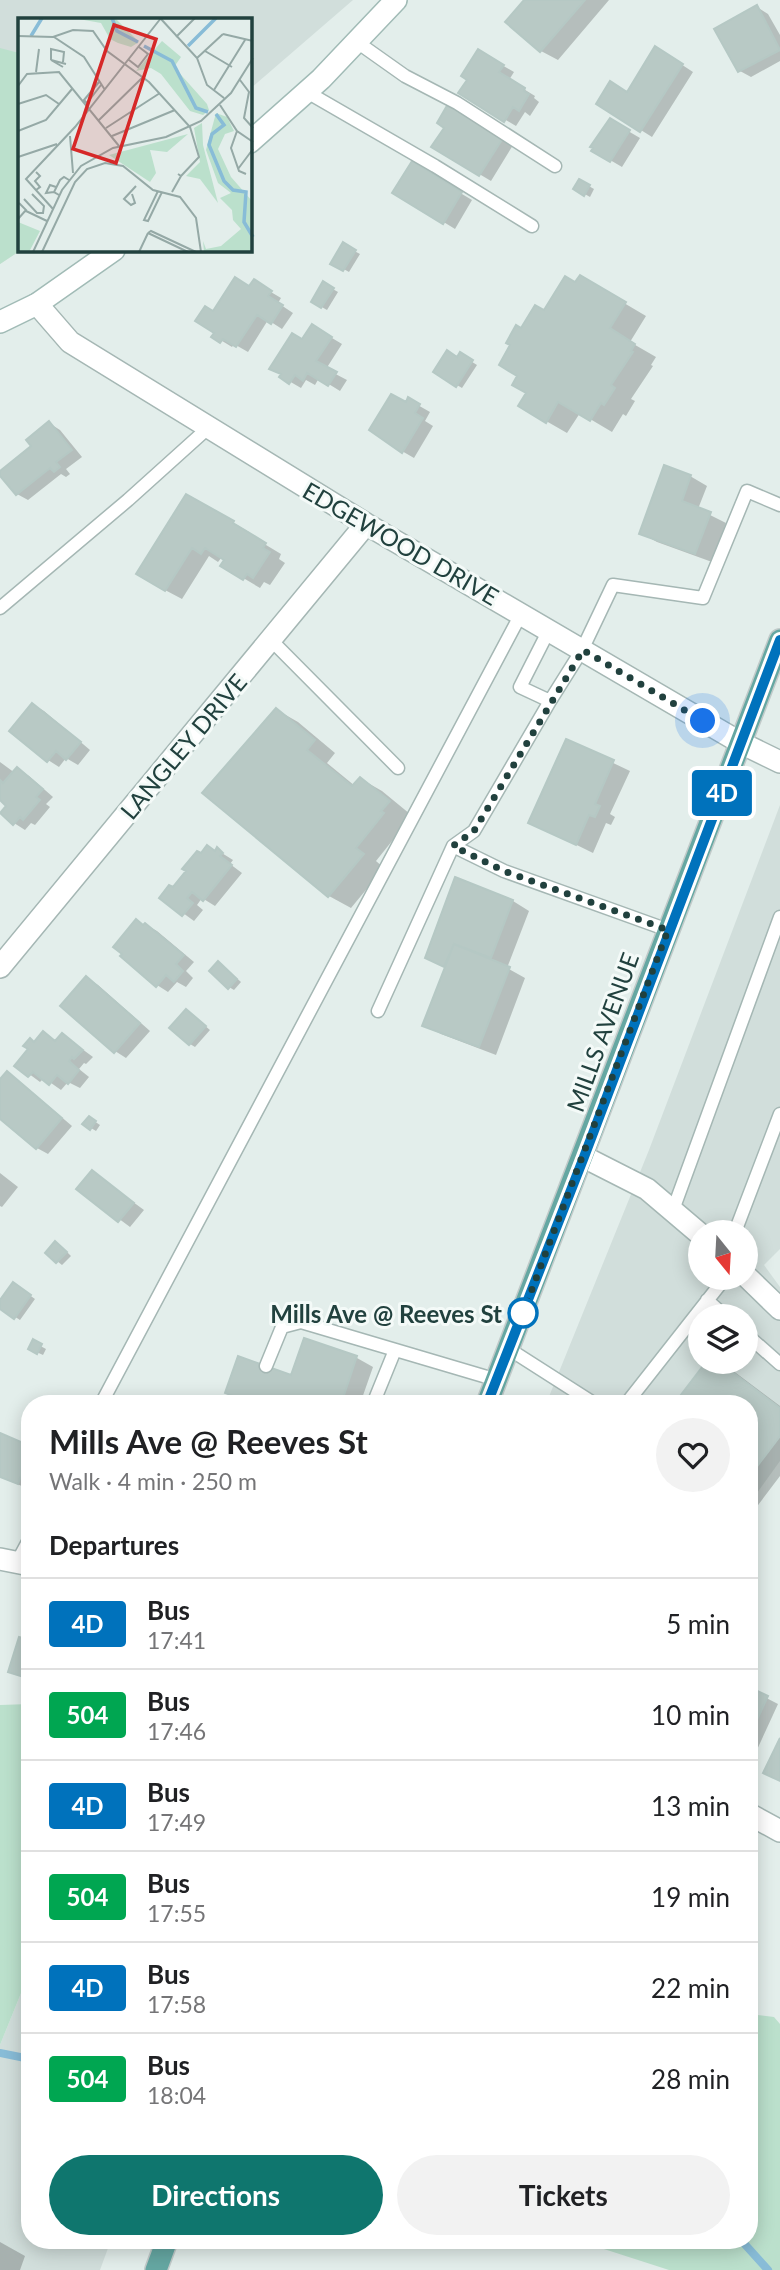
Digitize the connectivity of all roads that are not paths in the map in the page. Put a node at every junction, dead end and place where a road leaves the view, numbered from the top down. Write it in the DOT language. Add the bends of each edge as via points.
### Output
graph roads {
  1 [pos="396,0"];
  2 [pos="357,42"];
  3 [pos="307,92"];
  4 [pos="252,140"];
  5 [pos="555,166"];
  6 [pos="531,226"];
  7 [pos="111,252"];
  8 [pos="37,304"];
  9 [pos="0,322"];
  10 [pos="208,428"];
  11 [pos="780,505"];
  12 [pos="366,524"];
  13 [pos="0,608"];
  14 [pos="521,614"];
  15 [pos="549,630"];
  16 [pos="271,639"];
  17 [pos="780,640"];
  18 [pos="583,650"];
  19 [pos="550,701"];
  20 [pos="741,743"];
  21 [pos="780,762"];
  22 [pos="398,768"];
  23 [pos="453,846"];
  24 [pos="780,917"];
  25 [pos="668,930"];
  26 [pos="0,967"];
  27 [pos="378,1011"];
  28 [pos="780,1114"];
  29 [pos="584,1157"];
  30 [pos="673,1210"];
  31 [pos="740,1220"];
  32 [pos="688,1223"];
  33 [pos="758,1288"];
  34 [pos="715,1290"];
  35 [pos="707,1300"];
  36 [pos="712,1304"];
  37 [pos="780,1309"];
  38 [pos="758,1345"];
  39 [pos="509,1349"];
  40 [pos="394,1350"];
  41 [pos="780,1364"];
  42 [pos="266,1366"];
  43 [pos="497,1380"];
  44 [pos="106,1395"];
  45 [pos="376,1395"];
  46 [pos="491,1395"];
  47 [pos="581,1395"];
  48 [pos="633,1395"];
  49 [pos="758,1819"];
  50 [pos="780,1831"];
  51 [pos="164,2249"];
  52 [pos="156,2270"];
  1 -- 2 [label="street"];
  2 -- 3 [label="street"];
  2 -- 5 [label="lane"];
  3 -- 4 [label="street"];
  3 -- 6 [label="lane"];
  7 -- 8 [label="street"];
  8 -- 9 [label="street"];
  8 -- 10 [label="street, EDGEWOOD DRIVE" via="70,342"];
  10 -- 12 [label="street, EDGEWOOD DRIVE"];
  10 -- 13 [label="lane"];
  11 -- 18 [label="lane" via="747,491 703,598 613,585"];
  12 -- 14 [label="street, EDGEWOOD DRIVE"];
  12 -- 16 [label="street, LANGLEY DRIVE"];
  14 -- 15 [label="street, EDGEWOOD DRIVE"];
  14 -- 44 [label="lane"];
  15 -- 18 [label="street, EDGEWOOD DRIVE"];
  15 -- 19 [label="lane" via="520,687"];
  16 -- 22 [label="lane"];
  16 -- 26 [label="street, LANGLEY DRIVE"];
  17 -- 20 [label="main road, MILLS AVENUE"];
  18 -- 19 [label="lane"];
  18 -- 20 [label="street, EDGEWOOD DRIVE"];
  19 -- 23 [label="lane" via="474,831"];
  20 -- 21 [label="street, EDGEWOOD DRIVE"];
  20 -- 25 [label="main road, MILLS AVENUE"];
  23 -- 25 [label="lane" via="504,871"];
  23 -- 27 [label="lane"];
  24 -- 30 [label="lane"];
  25 -- 29 [label="main road, MILLS AVENUE"];
  28 -- 31 [label="lane"];
  29 -- 30 [label="street" via="647,1189"];
  29 -- 39 [label="main road, MILLS AVENUE"];
  30 -- 32 [label="street"];
  33 -- 37 [label="street"];
  34 -- 35 [label="lane"];
  35 -- 36 [label="lane"];
  35 -- 48 [label="lane"];
  38 -- 41 [label="lane"];
  39 -- 43 [label="main road, MILLS AVENUE"];
  39 -- 47 [label="lane"];
  40 -- 42 [label="lane" via="301,1322 282,1327"];
  40 -- 43 [label="lane"];
  40 -- 45 [label="lane"];
  43 -- 46 [label="main road, MILLS AVENUE"];
  49 -- 50 [label="street"];
  51 -- 52 [label="main road"];
}
